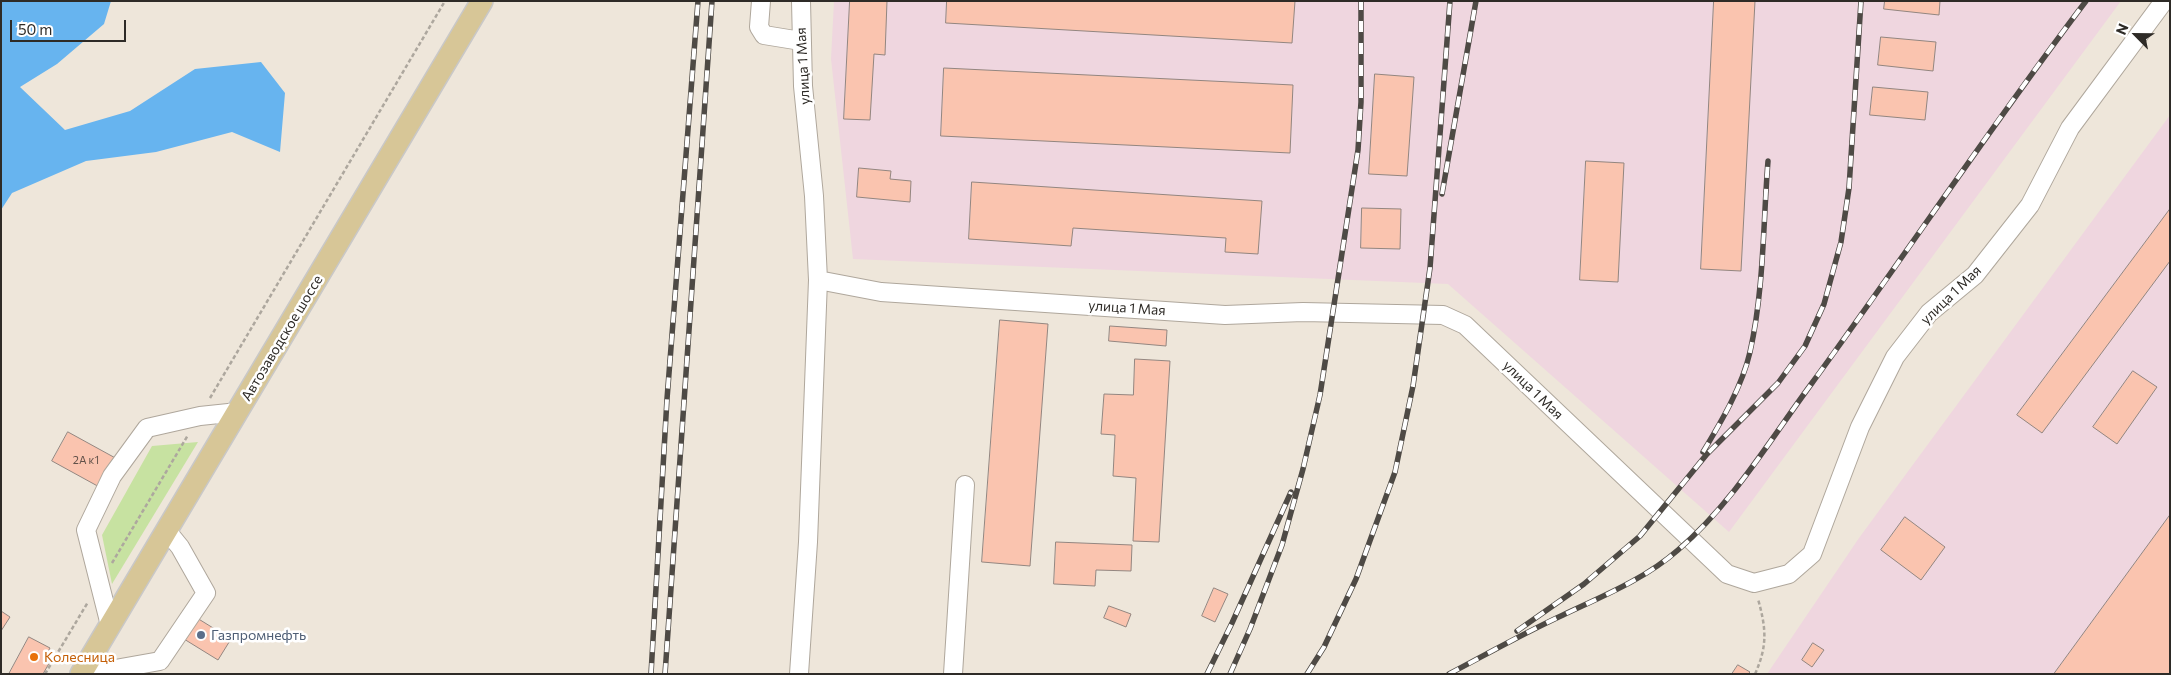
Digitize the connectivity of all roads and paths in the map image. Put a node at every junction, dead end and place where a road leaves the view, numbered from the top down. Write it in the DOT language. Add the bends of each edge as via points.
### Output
graph roads {
  1 [pos="445,1"];
  2 [pos="482,1"];
  3 [pos="760,1"];
  4 [pos="801,1"];
  5 [pos="2164,1"];
  6 [pos="801,41"];
  7 [pos="818,280"];
  8 [pos="238,412"];
  9 [pos="200,416"];
  10 [pos="965,485"];
  11 [pos="167,531"];
  12 [pos="100,582"];
  13 [pos="1754,583"];
  14 [pos="110,625"];
  15 [pos="45,674"];
  16 [pos="81,674"];
  17 [pos="88,674"];
  18 [pos="799,674"];
  19 [pos="953,674"];
  20 [pos="1755,674"];
  1 -- 9 [label="path"];
  2 -- 8 [label="main road, Автозаводское шоссе"];
  3 -- 6 [label="street" via="759,27 764,35"];
  4 -- 6 [label="street, улица 1 Мая"];
  5 -- 13 [label="street, улица 1 Мая" via="2070,128 2030,204 1975,275 1929,313 1895,357 1860,427 1812,554 1789,574"];
  6 -- 7 [label="street, улица 1 Мая"];
  7 -- 13 [label="street, улица 1 Мая" via="881,292 1225,315 1304,312 1443,315 1465,325 1727,574"];
  7 -- 18 [label="street" via="808,542"];
  8 -- 9 [label="street"];
  8 -- 11 [label="main road, Автозаводское шоссе"];
  9 -- 12 [label="path"];
  9 -- 12 [label="street" via="147,428 112,476 86,530"];
  10 -- 19 [label="street"];
  11 -- 14 [label="main road, Автозаводское шоссе"];
  11 -- 17 [label="street" via="206,593 160,662"];
  12 -- 14 [label="street"];
  12 -- 15 [label="path"];
  13 -- 20 [label="path" via="1765,625 1762,658"];
  14 -- 16 [label="main road, Автозаводское шоссе"];
}
